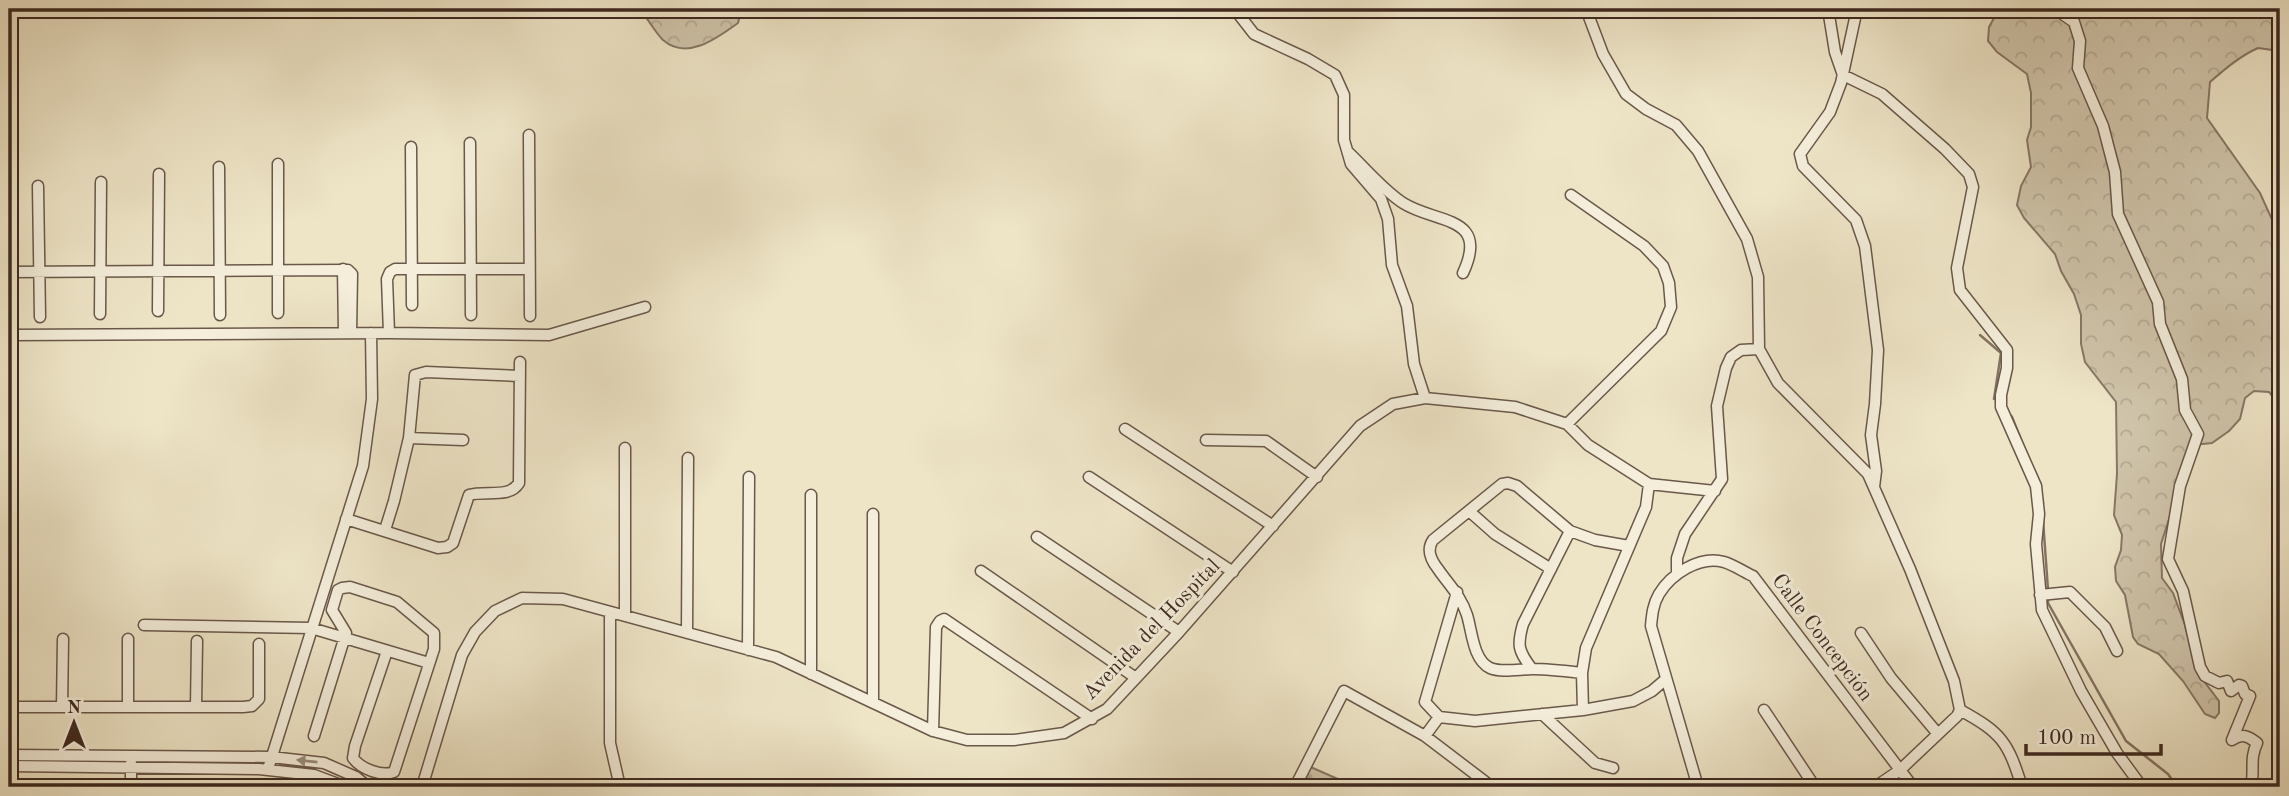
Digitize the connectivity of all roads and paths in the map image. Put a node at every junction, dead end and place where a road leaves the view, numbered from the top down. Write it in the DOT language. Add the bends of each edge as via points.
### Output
graph roads {
  1 [pos="1238,9"];
  2 [pos="1586,9"];
  3 [pos="1828,9"];
  4 [pos="1857,9"];
  5 [pos="2054,9"];
  6 [pos="1843,75"];
  7 [pos="529,135"];
  8 [pos="470,143"];
  9 [pos="411,147"];
  10 [pos="1347,151"];
  11 [pos="278,164"];
  12 [pos="219,167"];
  13 [pos="159,174"];
  14 [pos="101,182"];
  15 [pos="38,186"];
  16 [pos="1571,195"];
  17 [pos="411,268"];
  18 [pos="470,268"];
  19 [pos="529,269"];
  20 [pos="219,270"];
  21 [pos="277,270"];
  22 [pos="158,271"];
  23 [pos="9,272"];
  24 [pos="39,272"];
  25 [pos="100,272"];
  26 [pos="1463,273"];
  27 [pos="412,305"];
  28 [pos="645,307"];
  29 [pos="158,311"];
  30 [pos="278,313"];
  31 [pos="100,314"];
  32 [pos="220,315"];
  33 [pos="471,315"];
  34 [pos="530,316"];
  35 [pos="40,317"];
  36 [pos="348,333"];
  37 [pos="371,333"];
  38 [pos="389,333"];
  39 [pos="9,335"];
  40 [pos="1759,349"];
  41 [pos="520,362"];
  42 [pos="520,376"];
  43 [pos="1426,398"];
  44 [pos="1567,424"];
  45 [pos="1125,429"];
  46 [pos="409,438"];
  47 [pos="463,440"];
  48 [pos="1206,440"];
  49 [pos="625,448"];
  50 [pos="688,458"];
  51 [pos="749,477"];
  52 [pos="1089,477"];
  53 [pos="1317,477"];
  54 [pos="1649,484"];
  55 [pos="1874,488"];
  56 [pos="1715,491"];
  57 [pos="811,495"];
  58 [pos="1469,511"];
  59 [pos="873,514"];
  60 [pos="346,519"];
  61 [pos="1273,526"];
  62 [pos="384,530"];
  63 [pos="1570,531"];
  64 [pos="1037,537"];
  65 [pos="1629,546"];
  66 [pos="1551,569"];
  67 [pos="981,571"];
  68 [pos="1233,572"];
  69 [pos="1677,574"];
  70 [pos="1457,592"];
  71 [pos="2041,595"];
  72 [pos="610,612"];
  73 [pos="625,616"];
  74 [pos="144,625"];
  75 [pos="312,628"];
  76 [pos="1180,632"];
  77 [pos="687,633"];
  78 [pos="1861,633"];
  79 [pos="344,638"];
  80 [pos="63,639"];
  81 [pos="128,639"];
  82 [pos="197,641"];
  83 [pos="259,643"];
  84 [pos="748,649"];
  85 [pos="387,651"];
  86 [pos="2117,651"];
  87 [pos="429,663"];
  88 [pos="1532,669"];
  89 [pos="1581,673"];
  90 [pos="811,674"];
  91 [pos="1136,678"];
  92 [pos="1666,679"];
  93 [pos="873,702"];
  94 [pos="9,707"];
  95 [pos="62,707"];
  96 [pos="128,707"];
  97 [pos="196,708"];
  98 [pos="1583,710"];
  99 [pos="1764,710"];
  100 [pos="1961,710"];
  101 [pos="1542,714"];
  102 [pos="1439,717"];
  103 [pos="1092,719"];
  104 [pos="933,731"];
  105 [pos="1938,734"];
  106 [pos="314,736"];
  107 [pos="1425,736"];
  108 [pos="9,755"];
  109 [pos="271,757"];
  110 [pos="131,761"];
  111 [pos="9,766"];
  112 [pos="1613,768"];
  113 [pos="268,769"];
  114 [pos="1900,770"];
  115 [pos="131,787"];
  116 [pos="345,787"];
  117 [pos="368,787"];
  118 [pos="422,787"];
  119 [pos="620,787"];
  120 [pos="1295,787"];
  121 [pos="1492,787"];
  122 [pos="1698,787"];
  123 [pos="1815,787"];
  124 [pos="1875,787"];
  125 [pos="1913,787"];
  126 [pos="2022,787"];
  127 [pos="2142,787"];
  128 [pos="2251,787"];
  1 -- 10 [label="street" via="1254,34 1335,75 1344,95"];
  2 -- 40 [label="street" via="1603,54 1626,94 1676,125 1698,151 1747,239 1758,277"];
  3 -- 6 [label="street"];
  4 -- 6 [label="street"];
  5 -- 128 [label="street" via="2074,22 2080,41 2078,68 2103,126 2115,172 2118,214 2158,302 2160,324 2182,379 2185,410 2198,434 2180,486 2168,559 2183,591 2205,676 2218,683 2227,681 2231,691 2242,686 2250,696 2232,740 2249,737 2257,743 2251,757"];
  6 -- 55 [label="street" via="1830,112 1800,154 1803,166 1856,220 1865,246 1878,350 1871,435"];
  6 -- 71 [label="street" via="1882,94 1969,174 1973,187 1957,268 1960,290 2007,350 2001,407 2036,486"];
  7 -- 19 [label="street"];
  8 -- 18 [label="street"];
  9 -- 17 [label="street"];
  10 -- 26 [label="street" via="1402,202 1464,228 1471,243"];
  10 -- 43 [label="street" via="1350,164 1381,199 1388,219 1392,265"];
  11 -- 21 [label="street"];
  12 -- 20 [label="street"];
  13 -- 22 [label="street"];
  14 -- 25 [label="street"];
  15 -- 24 [label="street"];
  16 -- 44 [label="street" via="1644,246 1663,266 1671,307 1661,331"];
  17 -- 18 [label="street"];
  17 -- 27 [label="street"];
  17 -- 38 [label="street" via="395,269 387,279"];
  18 -- 19 [label="street"];
  18 -- 33 [label="street"];
  19 -- 34 [label="street"];
  20 -- 21 [label="street"];
  20 -- 22 [label="street"];
  20 -- 32 [label="street"];
  21 -- 30 [label="street"];
  21 -- 36 [label="street" via="343,270"];
  22 -- 25 [label="street"];
  22 -- 29 [label="street"];
  23 -- 24 [label="street"];
  24 -- 25 [label="street"];
  24 -- 35 [label="street"];
  25 -- 31 [label="street"];
  28 -- 38 [label="street" via="548,335"];
  36 -- 37 [label="street"];
  36 -- 39 [label="street"];
  37 -- 38 [label="street"];
  37 -- 60 [label="street" via="370,427"];
  40 -- 55 [label="street" via="1778,383 1848,451"];
  40 -- 56 [label="street" via="1741,350 1726,368 1717,405 1722,479"];
  41 -- 42 [label="street"];
  42 -- 46 [label="street" via="419,373 413,379"];
  42 -- 62 [label="street" via="519,483 515,489 469,495 453,543 447,547 432,547"];
  43 -- 44 [label="street, Avenida del Hospital" via="1515,407"];
  43 -- 53 [label="street, Avenida del Hospital" via="1393,404 1360,426"];
  44 -- 54 [label="street, Avenida del Hospital" via="1588,445"];
  45 -- 61 [label="street"];
  46 -- 47 [label="street"];
  46 -- 62 [label="street"];
  48 -- 53 [label="street" via="1266,441"];
  49 -- 73 [label="street"];
  50 -- 77 [label="street"];
  51 -- 84 [label="street"];
  52 -- 68 [label="street"];
  53 -- 61 [label="street, Avenida del Hospital"];
  54 -- 56 [label="street, Avenida del Hospital"];
  54 -- 65 [label="street" via="1646,508"];
  55 -- 100 [label="street" via="1915,581"];
  56 -- 69 [label="street" via="1685,534"];
  57 -- 90 [label="street"];
  58 -- 63 [label="street" via="1502,484 1513,484"];
  58 -- 66 [label="street" via="1495,534"];
  58 -- 70 [label="street" via="1429,545 1437,568"];
  59 -- 93 [label="street"];
  60 -- 62 [label="street"];
  60 -- 75 [label="street"];
  61 -- 68 [label="street, Avenida del Hospital"];
  63 -- 65 [label="street"];
  63 -- 66 [label="street"];
  64 -- 76 [label="street"];
  65 -- 89 [label="street" via="1586,648"];
  66 -- 88 [label="street" via="1519,638 1521,654"];
  67 -- 91 [label="street"];
  68 -- 76 [label="street, Avenida del Hospital"];
  69 -- 92 [label="street" via="1659,593 1651,626"];
  69 -- 114 [label="street, Calle Concepción" via="1700,562 1722,562 1753,576"];
  70 -- 88 [label="street" via="1483,663 1492,670"];
  70 -- 102 [label="street" via="1426,702"];
  71 -- 86 [label="street" via="2070,592 2105,627"];
  71 -- 127 [label="street" via="2042,610 2081,691"];
  72 -- 73 [label="street, Avenida del Hospital"];
  72 -- 118 [label="street, Avenida del Hospital" via="563,599 522,598 495,611 462,655"];
  72 -- 119 [label="street" via="610,743"];
  73 -- 77 [label="street, Avenida del Hospital"];
  74 -- 75 [label="street"];
  75 -- 79 [label="street"];
  75 -- 109 [label="street"];
  76 -- 91 [label="street, Avenida del Hospital"];
  77 -- 84 [label="street, Avenida del Hospital"];
  78 -- 105 [label="street"];
  79 -- 85 [label="street"];
  79 -- 87 [label="street" via="345,629 332,610 338,590 350,587 397,602 431,629 435,638"];
  79 -- 106 [label="street"];
  80 -- 95 [label="street"];
  81 -- 96 [label="street"];
  82 -- 97 [label="street"];
  83 -- 97 [label="street" via="259,699 243,708"];
  84 -- 90 [label="street, Avenida del Hospital"];
  85 -- 87 [label="street"];
  85 -- 87 [label="street" via="353,752 357,763 385,775 394,772"];
  88 -- 89 [label="street"];
  89 -- 98 [label="street"];
  90 -- 93 [label="street, Avenida del Hospital"];
  91 -- 103 [label="street, Avenida del Hospital"];
  92 -- 98 [label="street" via="1633,701"];
  92 -- 122 [label="street"];
  93 -- 104 [label="street, Avenida del Hospital"];
  94 -- 95 [label="street"];
  95 -- 96 [label="street"];
  96 -- 97 [label="street"];
  98 -- 101 [label="street"];
  99 -- 123 [label="street"];
  100 -- 105 [label="street"];
  100 -- 126 [label="street" via="1988,725 2003,741"];
  101 -- 102 [label="street" via="1475,721"];
  101 -- 112 [label="street" via="1595,764"];
  102 -- 107 [label="street"];
  103 -- 104 [label="street, Avenida del Hospital" via="1064,733 1014,740 967,740"];
  103 -- 104 [label="street" via="944,619 936,627"];
  105 -- 114 [label="street"];
  107 -- 120 [label="street" via="1344,691"];
  107 -- 121 [label="street"];
  108 -- 110 [label="street"];
  109 -- 110 [label="street"];
  109 -- 113 [label="street"];
  117 -- 109 [label="street, one-way" via="324,763"];
  110 -- 111 [label="street"];
  110 -- 113 [label="street"];
  110 -- 115 [label="street"];
  113 -- 116 [label="street" via="314,775"];
  114 -- 124 [label="street"];
  114 -- 125 [label="street, Calle Concepción"];
}
